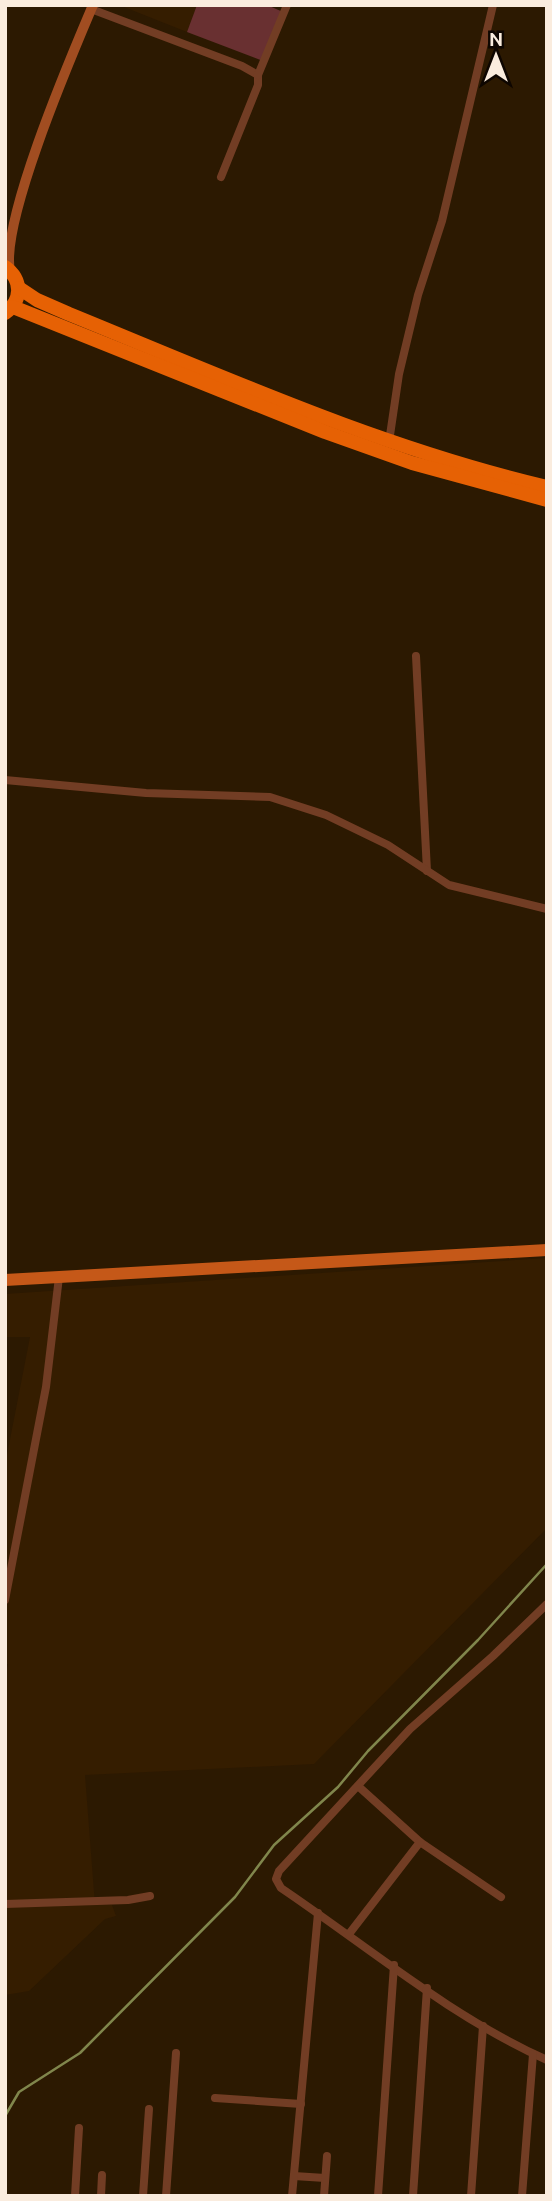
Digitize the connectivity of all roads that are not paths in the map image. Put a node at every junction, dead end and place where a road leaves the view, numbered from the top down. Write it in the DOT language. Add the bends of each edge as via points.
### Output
graph roads {
  1 [pos="287,5"];
  2 [pos="493,5"];
  3 [pos="92,7"];
  4 [pos="258,75"];
  5 [pos="221,177"];
  6 [pos="11,229"];
  7 [pos="5,240"];
  8 [pos="8,269"];
  9 [pos="19,288"];
  10 [pos="9,310"];
  11 [pos="389,442"];
  12 [pos="547,487"];
  13 [pos="547,500"];
  14 [pos="416,656"];
  15 [pos="5,780"];
  16 [pos="427,871"];
  17 [pos="547,909"];
  18 [pos="547,1250"];
  19 [pos="60,1277"];
  20 [pos="5,1280"];
  21 [pos="5,1600"];
  22 [pos="547,1604"];
  23 [pos="358,1786"];
  24 [pos="419,1842"];
  25 [pos="150,1896"];
  26 [pos="501,1897"];
  27 [pos="5,1904"];
  28 [pos="318,1913"];
  29 [pos="349,1934"];
  30 [pos="394,1965"];
  31 [pos="427,1988"];
  32 [pos="483,2026"];
  33 [pos="176,2053"];
  34 [pos="533,2054"];
  35 [pos="547,2060"];
  36 [pos="215,2098"];
  37 [pos="301,2104"];
  38 [pos="149,2109"];
  39 [pos="79,2128"];
  40 [pos="327,2156"];
  41 [pos="102,2175"];
  42 [pos="294,2176"];
  43 [pos="325,2178"];
  44 [pos="75,2196"];
  45 [pos="101,2196"];
  46 [pos="143,2196"];
  47 [pos="166,2196"];
  48 [pos="292,2196"];
  49 [pos="324,2196"];
  50 [pos="377,2196"];
  51 [pos="413,2196"];
  52 [pos="471,2196"];
  53 [pos="522,2196"];
  1 -- 4 [label="street"];
  2 -- 11 [label="street" via="442,221 409,334"];
  3 -- 4 [label="street"];
  3 -- 6 [label="main road" via="51,108"];
  4 -- 5 [label="street"];
  6 -- 7 [label="main road"];
  6 -- 8 [label="main road"];
  8 -- 9 [label="highway"];
  9 -- 10 [label="highway"];
  9 -- 11 [label="highway" via="82,319"];
  10 -- 13 [label="highway" via="412,463"];
  11 -- 12 [label="highway"];
  14 -- 16 [label="street"];
  15 -- 16 [label="street" via="146,793 270,797 338,821 388,845"];
  16 -- 17 [label="street" via="449,885"];
  18 -- 19 [label="main road"];
  19 -- 20 [label="main road"];
  19 -- 21 [label="street" via="46,1387"];
  22 -- 23 [label="street" via="410,1729"];
  23 -- 24 [label="street"];
  23 -- 28 [label="street" via="276,1876 281,1888"];
  24 -- 26 [label="street"];
  24 -- 29 [label="street"];
  25 -- 27 [label="street"];
  28 -- 29 [label="street"];
  28 -- 37 [label="street"];
  29 -- 30 [label="street"];
  30 -- 31 [label="street"];
  30 -- 50 [label="street"];
  31 -- 32 [label="street"];
  31 -- 51 [label="street"];
  32 -- 34 [label="street"];
  32 -- 52 [label="street"];
  33 -- 47 [label="street"];
  34 -- 35 [label="street"];
  34 -- 53 [label="street"];
  36 -- 37 [label="street"];
  37 -- 42 [label="street"];
  38 -- 46 [label="street"];
  39 -- 44 [label="street"];
  40 -- 43 [label="street"];
  41 -- 45 [label="street"];
  42 -- 43 [label="street"];
  42 -- 48 [label="street"];
  43 -- 49 [label="street"];
}
